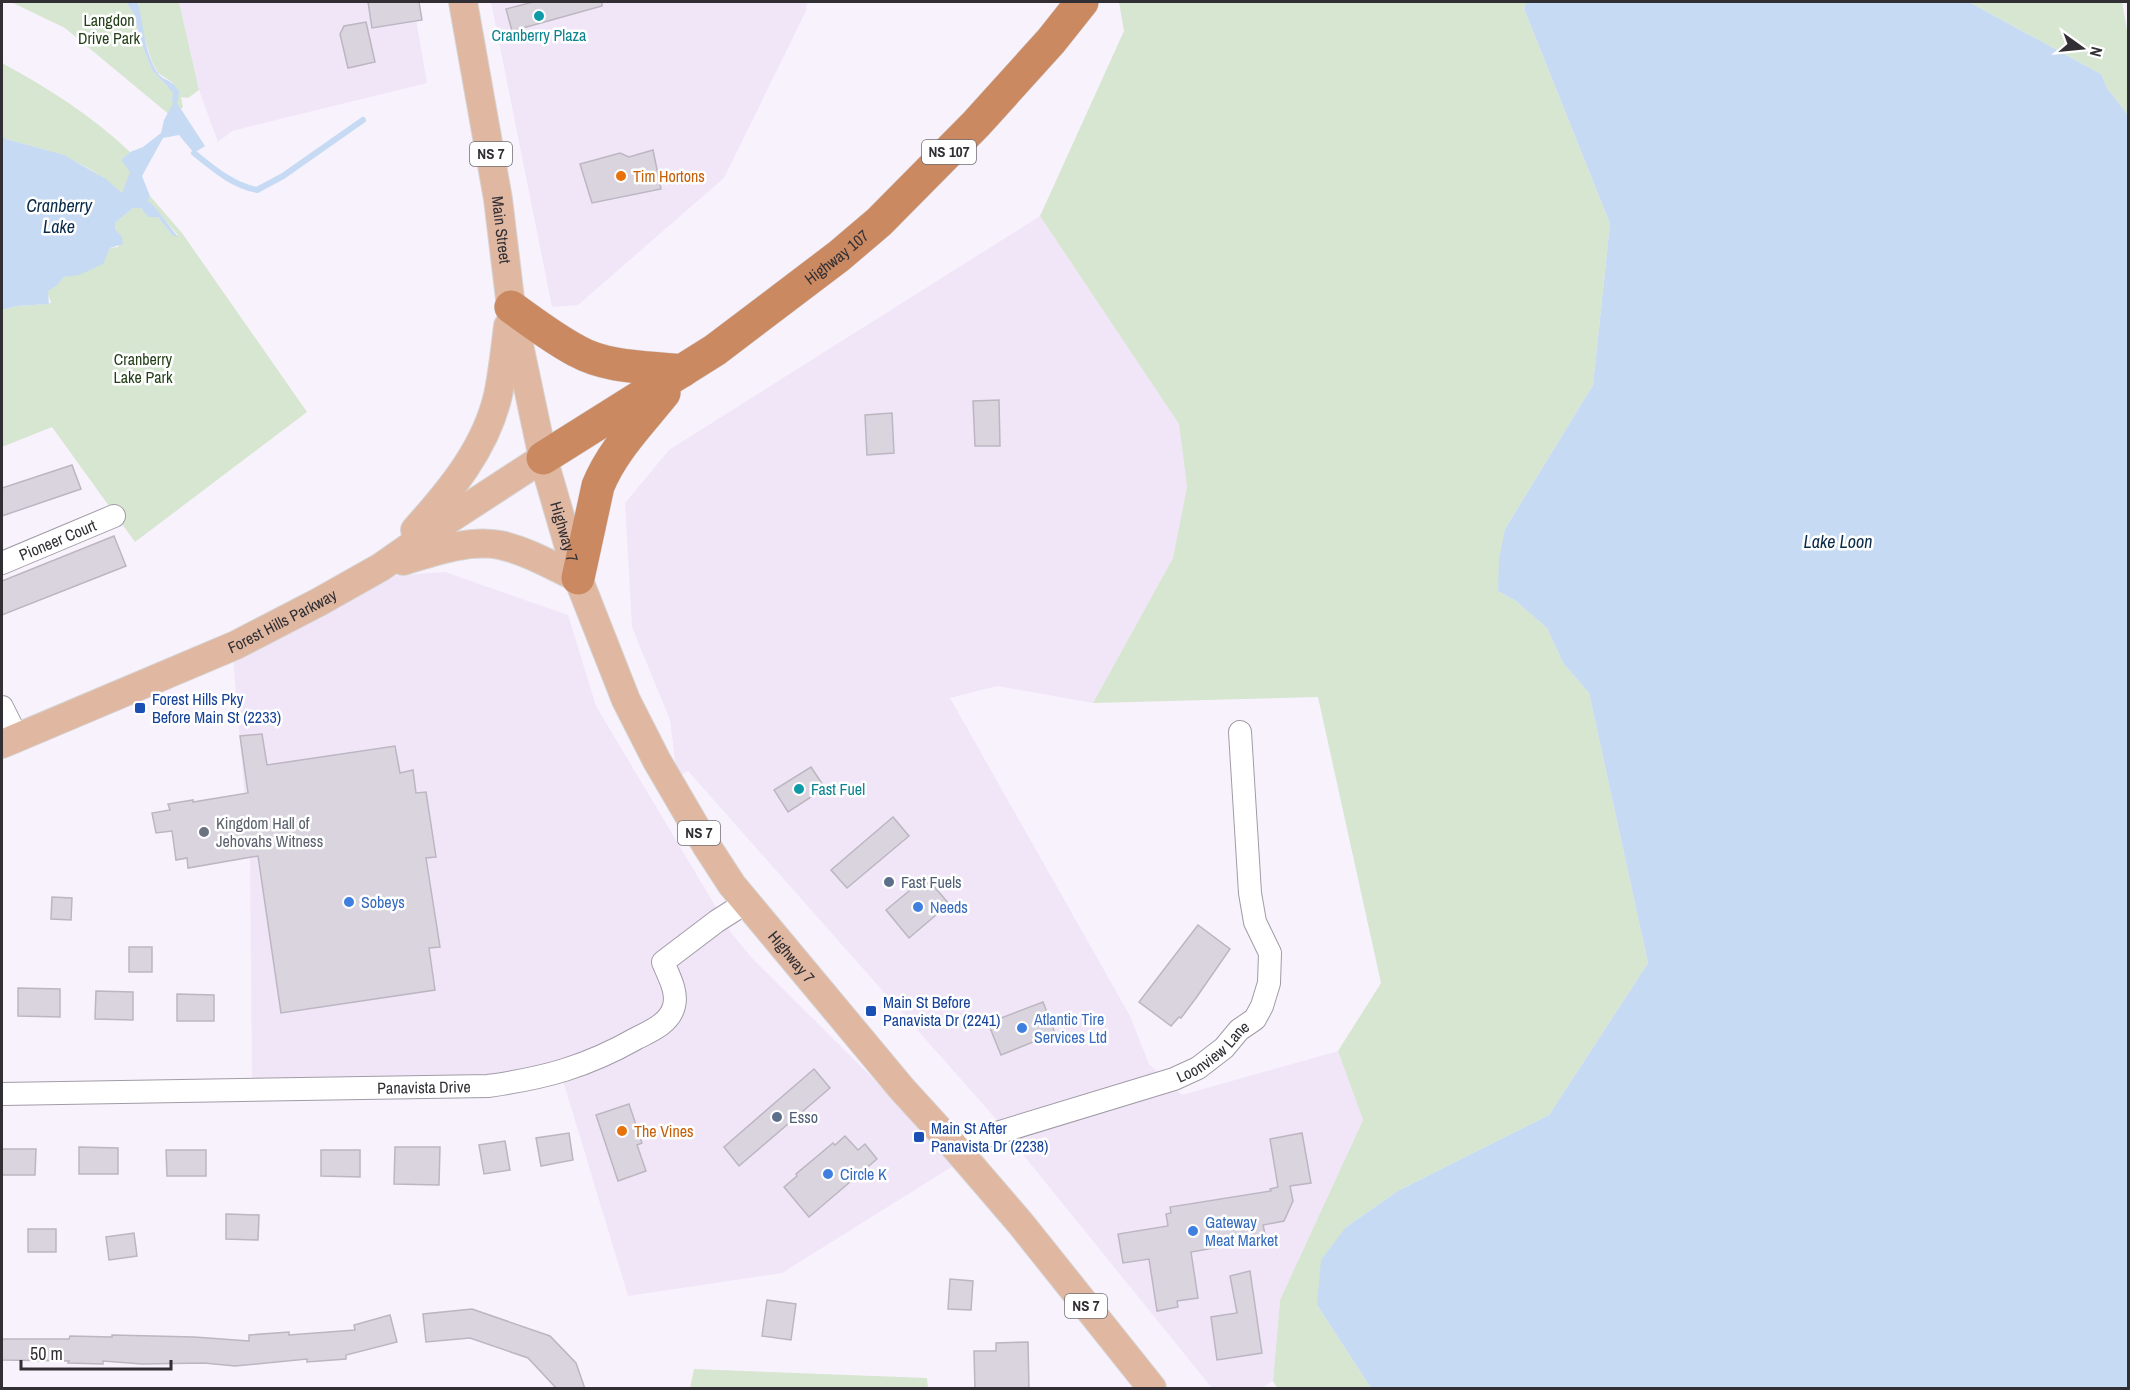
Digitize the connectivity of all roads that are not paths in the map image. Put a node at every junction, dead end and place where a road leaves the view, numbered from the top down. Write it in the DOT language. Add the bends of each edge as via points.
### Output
graph roads {
  1 [pos="463,2"];
  2 [pos="1082,2"];
  3 [pos="511,307"];
  4 [pos="681,371"];
  5 [pos="543,458"];
  6 [pos="114,516"];
  7 [pos="2,563"];
  8 [pos="381,567"];
  9 [pos="578,578"];
  10 [pos="2,707"];
  11 [pos="1240,732"];
  12 [pos="9,741"];
  13 [pos="747,902"];
  14 [pos="2,1094"];
  15 [pos="954,1146"];
  16 [pos="1152,1389"];
  1 -- 3 [label="main road, Main Street / NS 7" via="498,199"];
  2 -- 4 [label="highway, Highway 107 / NS 107" via="976,124 879,222 723,344"];
  3 -- 4 [label="highway" via="592,358"];
  3 -- 5 [label="main road, Main Street / NS 7"];
  3 -- 8 [label="main road" via="498,395 474,455 448,492"];
  4 -- 5 [label="highway, Highway 107 / NS 107"];
  4 -- 9 [label="highway" via="604,472"];
  5 -- 8 [label="main road, Forest Hills Parkway"];
  5 -- 9 [label="main road, Highway 7 / NS 7"];
  6 -- 7 [label="street, Pioneer Court"];
  8 -- 9 [label="main road" via="443,549 499,545"];
  8 -- 12 [label="main road, Forest Hills Parkway" via="236,645"];
  9 -- 13 [label="main road, Highway 7 / NS 7" via="626,700 657,761 706,845"];
  10 -- 12 [label="street"];
  11 -- 15 [label="street, Loonview Lane" via="1250,892 1255,922 1270,953 1269,983 1255,1019 1198,1068 1174,1079"];
  13 -- 14 [label="street, Panavista Drive" via="663,962 676,999 665,1022 615,1051 546,1076 488,1086"];
  13 -- 15 [label="main road, Highway 7 / NS 7"];
  15 -- 16 [label="main road, Highway 7 / NS 7"];
}
